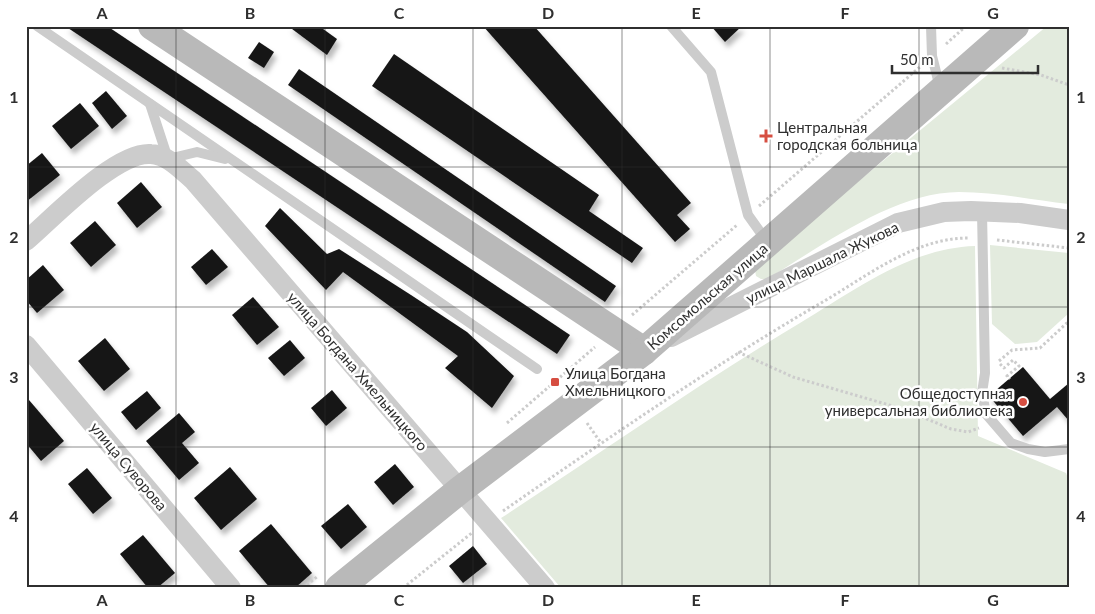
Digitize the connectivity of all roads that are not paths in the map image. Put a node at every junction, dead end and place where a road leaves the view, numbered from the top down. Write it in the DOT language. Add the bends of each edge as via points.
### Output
graph roads {
  1 [pos="37,26"];
  2 [pos="152,26"];
  3 [pos="671,26"];
  4 [pos="931,26"];
  5 [pos="1015,26"];
  6 [pos="941,92"];
  7 [pos="150,104"];
  8 [pos="168,159"];
  9 [pos="234,161"];
  10 [pos="982,211"];
  11 [pos="1069,220"];
  12 [pos="26,241"];
  13 [pos="768,244"];
  14 [pos="26,345"];
  15 [pos="644,351"];
  16 [pos="537,369"];
  17 [pos="1069,449"];
  18 [pos="460,490"];
  19 [pos="332,579"];
  20 [pos="232,588"];
  21 [pos="545,588"];
  1 -- 7 [label="lane"];
  2 -- 15 [label="street" via="180,40"];
  3 -- 13 [label="lane" via="711,72 748,215"];
  4 -- 6 [label="lane" via="932,56"];
  5 -- 6 [label="street, Комсомольская улица"];
  6 -- 13 [label="street, Комсомольская улица"];
  7 -- 8 [label="lane"];
  7 -- 9 [label="lane"];
  8 -- 9 [label="lane" via="197,152"];
  8 -- 12 [label="street" via="151,154 134,157 105,171"];
  8 -- 18 [label="street, улица Богдана Хмельницкого" via="193,180"];
  9 -- 16 [label="lane"];
  10 -- 11 [label="street, улица Маршала Жукова"];
  10 -- 15 [label="street, улица Маршала Жукова" via="944,212 898,223"];
  10 -- 17 [label="lane" via="985,373 982,394 986,414 1011,443 1045,452"];
  13 -- 15 [label="street, Комсомольская улица"];
  14 -- 20 [label="street, улица Суворова"];
  15 -- 18 [label="street, Комсомольская улица"];
  18 -- 19 [label="street, Комсомольская улица"];
  18 -- 21 [label="street, улица Богдана Хмельницкого"];
}
